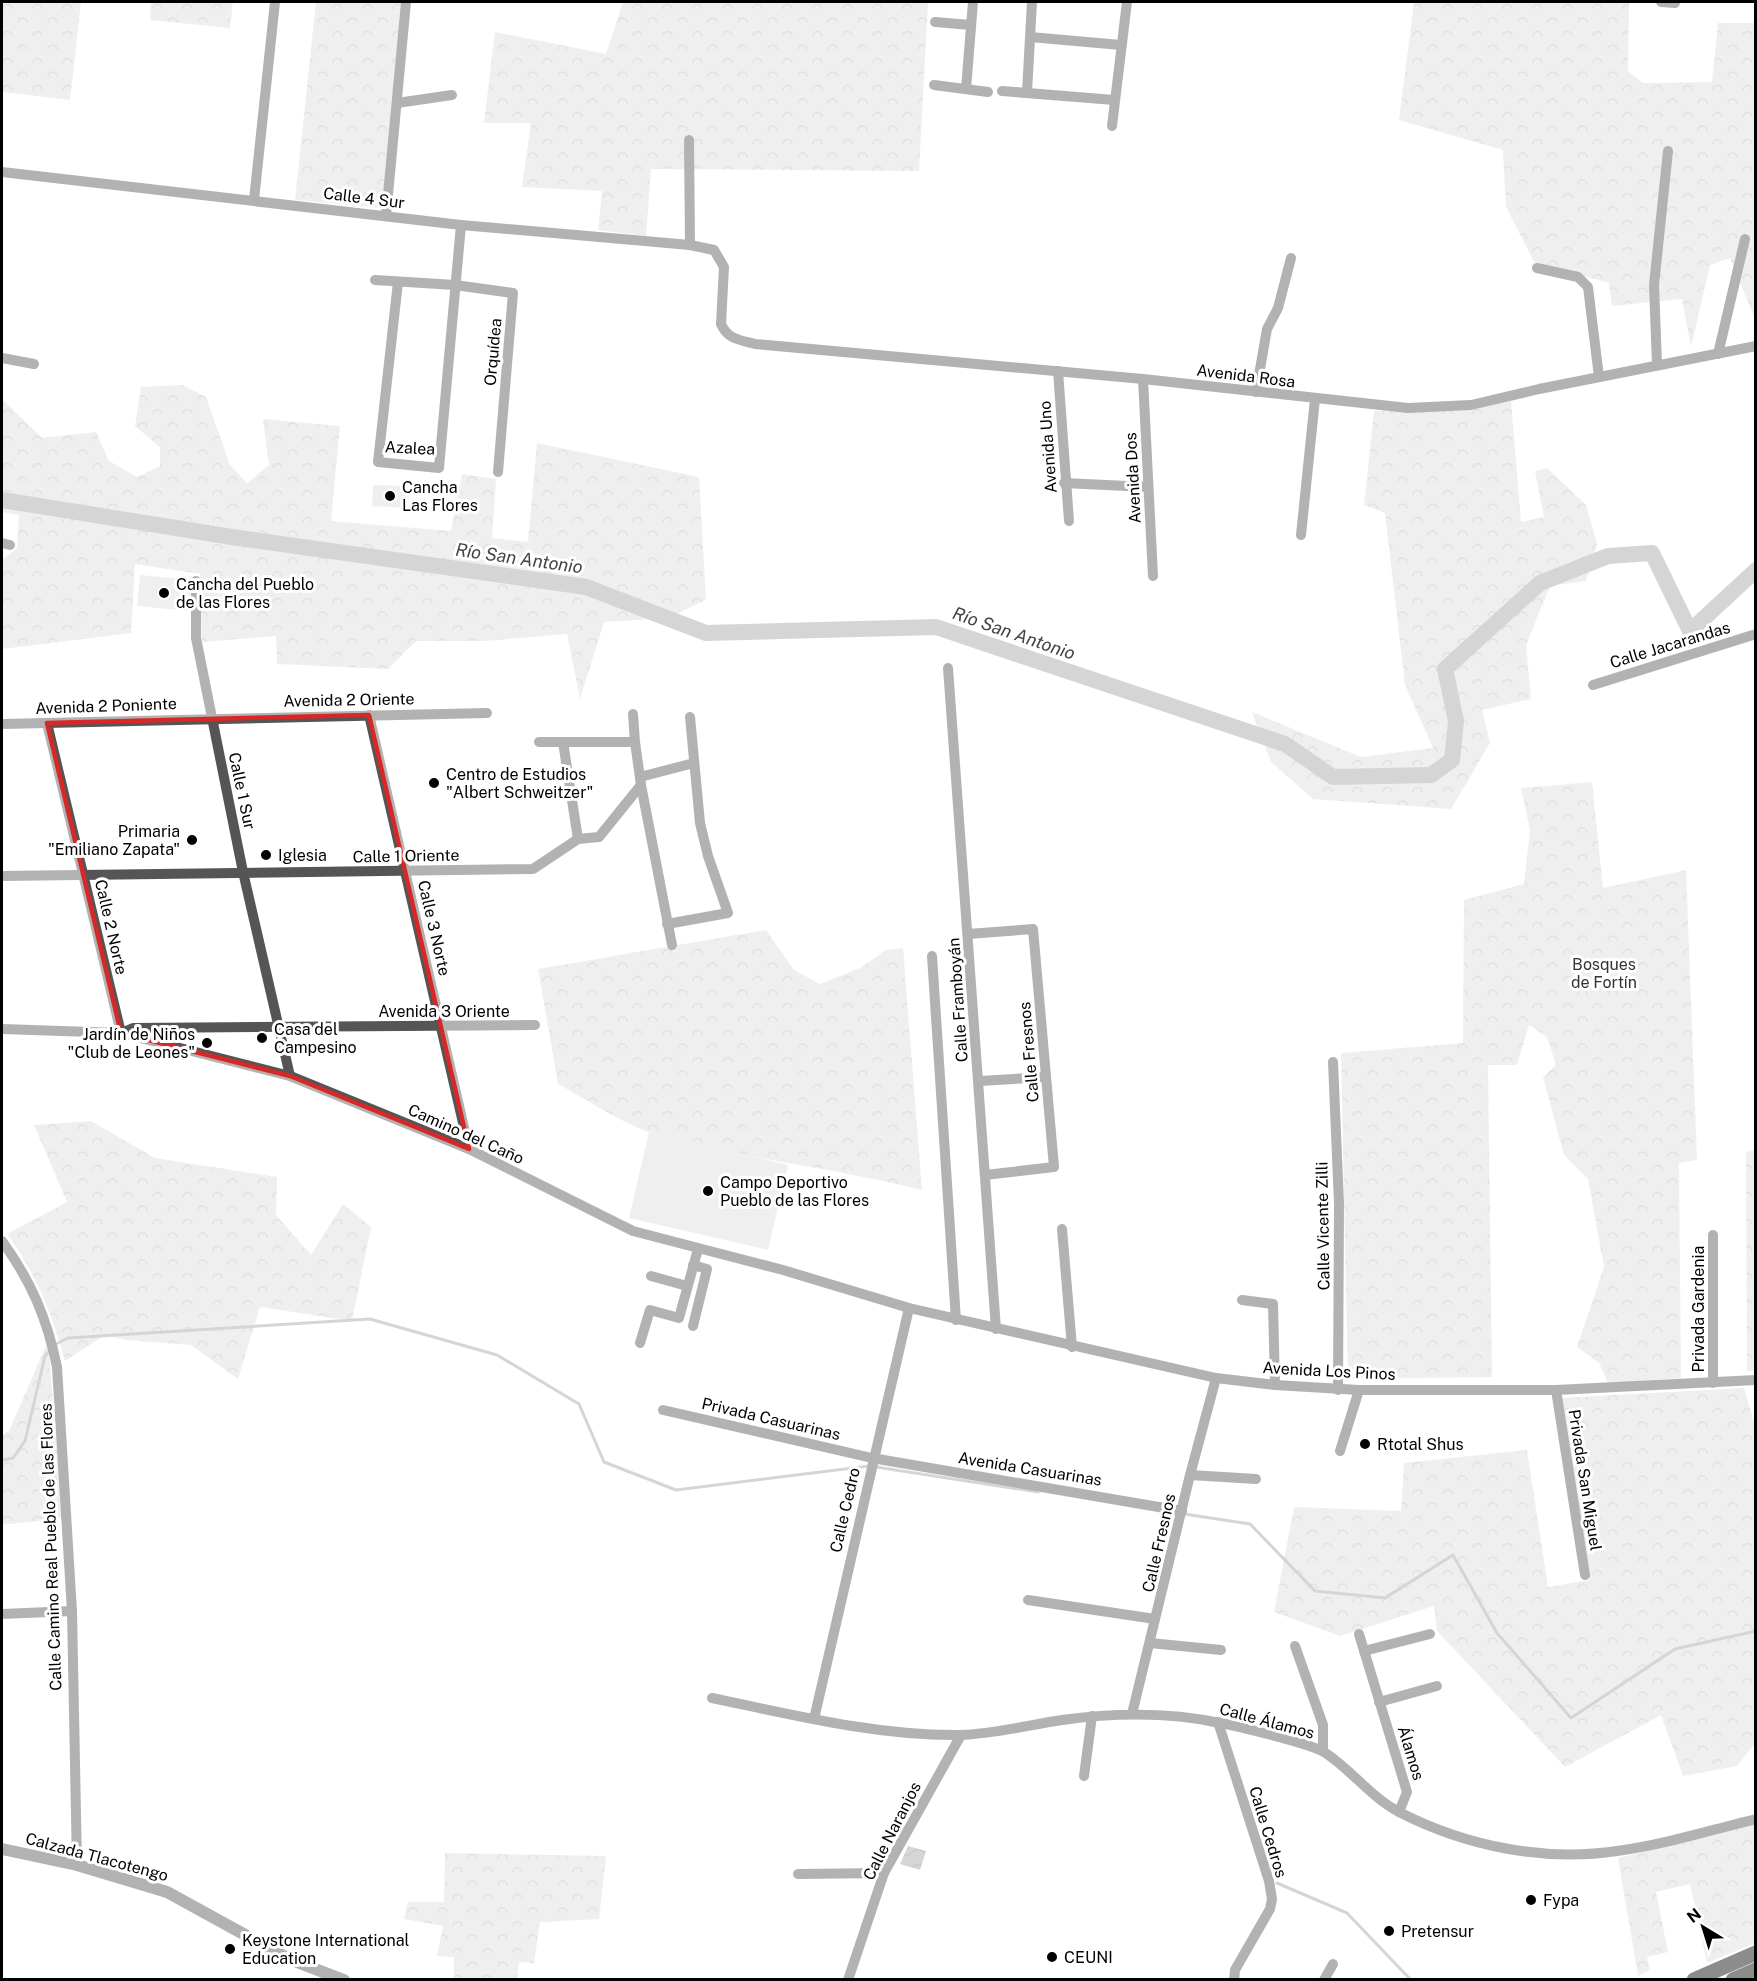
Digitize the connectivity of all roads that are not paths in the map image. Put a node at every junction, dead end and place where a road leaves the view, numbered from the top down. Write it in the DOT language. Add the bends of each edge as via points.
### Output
graph roads {
  1 [pos="275,2"];
  2 [pos="406,2"];
  3 [pos="973,2"];
  4 [pos="1032,2"];
  5 [pos="1127,2"];
  6 [pos="1661,2"];
  7 [pos="1675,3"];
  8 [pos="935,22"];
  9 [pos="971,25"];
  10 [pos="1030,36"];
  11 [pos="1121,45"];
  12 [pos="934,86"];
  13 [pos="966,89"];
  14 [pos="988,92"];
  15 [pos="1002,92"];
  16 [pos="1027,92"];
  17 [pos="452,95"];
  18 [pos="1114,100"];
  19 [pos="397,103"];
  20 [pos="1112,126"];
  21 [pos="689,141"];
  22 [pos="1668,151"];
  23 [pos="2,172"];
  24 [pos="254,200"];
  25 [pos="386,216"];
  26 [pos="461,225"];
  27 [pos="1745,238"];
  28 [pos="690,245"];
  29 [pos="1291,258"];
  30 [pos="1537,268"];
  31 [pos="375,280"];
  32 [pos="398,282"];
  33 [pos="455,285"];
  34 [pos="728,336"];
  35 [pos="1755,346"];
  36 [pos="1718,354"];
  37 [pos="2,358"];
  38 [pos="34,364"];
  39 [pos="1657,365"];
  40 [pos="1058,371"];
  41 [pos="1599,377"];
  42 [pos="1143,379"];
  43 [pos="1257,392"];
  44 [pos="1315,399"];
  45 [pos="498,472"];
  46 [pos="1064,483"];
  47 [pos="1148,486"];
  48 [pos="1069,521"];
  49 [pos="1301,535"];
  50 [pos="1153,576"];
  51 [pos="196,580"];
  52 [pos="1755,634"];
  53 [pos="948,668"];
  54 [pos="1593,685"];
  55 [pos="487,713"];
  56 [pos="633,714"];
  57 [pos="369,715"];
  58 [pos="690,717"];
  59 [pos="212,718"];
  60 [pos="47,723"];
  61 [pos="2,724"];
  62 [pos="539,742"];
  63 [pos="563,742"];
  64 [pos="635,742"];
  65 [pos="694,763"];
  66 [pos="640,781"];
  67 [pos="578,839"];
  68 [pos="243,872"];
  69 [pos="406,872"];
  70 [pos="83,873"];
  71 [pos="2,876"];
  72 [pos="667,924"];
  73 [pos="968,934"];
  74 [pos="672,945"];
  75 [pos="932,956"];
  76 [pos="535,1025"];
  77 [pos="280,1026"];
  78 [pos="441,1026"];
  79 [pos="2,1029"];
  80 [pos="121,1033"];
  81 [pos="1333,1062"];
  82 [pos="290,1076"];
  83 [pos="1046,1077"];
  84 [pos="980,1081"];
  85 [pos="469,1149"];
  86 [pos="985,1175"];
  87 [pos="1062,1228"];
  88 [pos="1713,1235"];
  89 [pos="2,1241"];
  90 [pos="698,1249"];
  91 [pos="693,1265"];
  92 [pos="651,1276"];
  93 [pos="687,1286"];
  94 [pos="1242,1300"];
  95 [pos="909,1308"];
  96 [pos="957,1320"];
  97 [pos="693,1326"];
  98 [pos="996,1329"];
  99 [pos="640,1343"];
  100 [pos="1072,1347"];
  101 [pos="1216,1378"];
  102 [pos="1755,1380"];
  103 [pos="1713,1383"];
  104 [pos="1275,1385"];
  105 [pos="1338,1390"];
  106 [pos="1359,1390"];
  107 [pos="1556,1390"];
  108 [pos="663,1410"];
  109 [pos="1340,1451"];
  110 [pos="872,1458"];
  111 [pos="1190,1475"];
  112 [pos="1256,1479"];
  113 [pos="1182,1511"];
  114 [pos="1585,1575"];
  115 [pos="1028,1599"];
  116 [pos="72,1611"];
  117 [pos="2,1614"];
  118 [pos="1155,1619"];
  119 [pos="1359,1634"];
  120 [pos="1430,1634"];
  121 [pos="1150,1643"];
  122 [pos="1295,1646"];
  123 [pos="1221,1650"];
  124 [pos="1364,1651"];
  125 [pos="1437,1686"];
  126 [pos="712,1698"];
  127 [pos="1379,1702"];
  128 [pos="1132,1714"];
  129 [pos="1092,1716"];
  130 [pos="814,1719"];
  131 [pos="1218,1722"];
  132 [pos="961,1735"];
  133 [pos="1323,1751"];
  134 [pos="1084,1776"];
  135 [pos="1399,1812"];
  136 [pos="1755,1819"];
  137 [pos="2,1849"];
  138 [pos="77,1865"];
  139 [pos="884,1873"];
  140 [pos="798,1874"];
  141 [pos="1755,1953"];
  142 [pos="1333,1964"];
  143 [pos="1755,1970"];
  144 [pos="344,1980"];
  145 [pos="848,1980"];
  146 [pos="1234,1980"];
  147 [pos="1324,1980"];
  148 [pos="1694,1980"];
  149 [pos="1733,1980"];
  1 -- 24 [label="street"];
  2 -- 19 [label="street"];
  3 -- 9 [label="street"];
  4 -- 10 [label="street"];
  5 -- 11 [label="street"];
  6 -- 7 [label="street"];
  8 -- 9 [label="street"];
  9 -- 13 [label="street"];
  10 -- 11 [label="street"];
  10 -- 16 [label="street"];
  11 -- 18 [label="street"];
  12 -- 13 [label="street"];
  13 -- 14 [label="street"];
  15 -- 16 [label="street"];
  16 -- 18 [label="street"];
  17 -- 19 [label="street"];
  18 -- 20 [label="street"];
  19 -- 25 [label="street"];
  21 -- 28 [label="street"];
  22 -- 39 [label="street" via="1654,285"];
  23 -- 24 [label="street, Calle 4 Sur"];
  24 -- 25 [label="street, Calle 4 Sur"];
  25 -- 26 [label="street, Calle 4 Sur"];
  26 -- 28 [label="street, Calle 4 Sur"];
  26 -- 33 [label="street, Azalea"];
  27 -- 36 [label="street"];
  28 -- 34 [label="street, Calle 4 Sur" via="714,250 720,256 724,267 721,324"];
  29 -- 43 [label="street" via="1278,308 1267,329"];
  30 -- 41 [label="street" via="1578,277 1588,287"];
  31 -- 32 [label="street"];
  32 -- 33 [label="street"];
  32 -- 33 [label="street, Azalea" via="378,462 439,468"];
  33 -- 45 [label="street, Orquídea" via="513,293"];
  34 -- 40 [label="street, Avenida Rosa" via="756,344"];
  35 -- 36 [label="street, Avenida Rosa"];
  36 -- 39 [label="street, Avenida Rosa"];
  37 -- 38 [label="street"];
  39 -- 41 [label="street, Avenida Rosa"];
  40 -- 42 [label="street, Avenida Rosa"];
  40 -- 46 [label="street, Avenida Uno"];
  41 -- 44 [label="street, Avenida Rosa" via="1471,405 1408,408"];
  42 -- 43 [label="street, Avenida Rosa"];
  42 -- 47 [label="street, Avenida Dos"];
  43 -- 44 [label="street, Avenida Rosa"];
  44 -- 49 [label="street"];
  46 -- 47 [label="street"];
  46 -- 48 [label="street, Avenida Uno"];
  47 -- 50 [label="street, Avenida Dos"];
  51 -- 59 [label="street, Calle 1 Sur" via="196,638"];
  52 -- 54 [label="street, Calle Jacarandas"];
  53 -- 73 [label="street, Calle Framboyán"];
  55 -- 57 [label="street, Avenida 2 Oriente"];
  56 -- 64 [label="street"];
  57 -- 59 [label="street, Avenida 2 Oriente"];
  57 -- 69 [label="street, Calle 3 Norte"];
  58 -- 65 [label="street"];
  59 -- 60 [label="street, Avenida 2 Poniente"];
  59 -- 68 [label="street, Calle 1 Sur"];
  60 -- 61 [label="street, Avenida 2 Poniente"];
  60 -- 70 [label="street, Calle 2 Norte"];
  62 -- 63 [label="street"];
  63 -- 64 [label="street"];
  63 -- 67 [label="street"];
  64 -- 66 [label="street"];
  65 -- 66 [label="street"];
  65 -- 72 [label="street" via="700,823 728,913"];
  66 -- 67 [label="street" via="599,837"];
  66 -- 72 [label="street"];
  67 -- 69 [label="street, Calle 1 Oriente" via="533,869"];
  68 -- 69 [label="street, Calle 1 Oriente"];
  68 -- 70 [label="street, Calle 1 Oriente"];
  68 -- 77 [label="street, Calle 1 Sur"];
  69 -- 78 [label="street, Calle 3 Norte"];
  70 -- 71 [label="street, Calle 1 Oriente"];
  70 -- 80 [label="street, Calle 2 Norte"];
  72 -- 74 [label="street"];
  73 -- 83 [label="street, Calle Fresnos" via="1033,928"];
  73 -- 84 [label="street, Calle Framboyán"];
  75 -- 96 [label="street"];
  76 -- 78 [label="street, Avenida 3 Oriente"];
  77 -- 78 [label="street, Avenida 3 Oriente"];
  77 -- 80 [label="street, Avenida 3 Oriente" via="133,1028"];
  77 -- 82 [label="street, Calle 1 Sur"];
  78 -- 85 [label="street, Calle 3 Norte"];
  79 -- 80 [label="street, Camino del Caño"];
  80 -- 82 [label="street, Camino del Caño"];
  81 -- 105 [label="street, Calle Vicente Zilli" via="1339,1204"];
  82 -- 85 [label="street, Camino del Caño"];
  83 -- 84 [label="street"];
  83 -- 86 [label="street, Calle Fresnos" via="1054,1167"];
  84 -- 86 [label="street, Calle Framboyán"];
  85 -- 90 [label="street, Camino del Caño" via="633,1231"];
  86 -- 98 [label="street, Calle Framboyán"];
  87 -- 100 [label="street"];
  88 -- 103 [label="street, Privada Gardenia"];
  89 -- 116 [label="street, Calle Camino Real Pueblo de las Flores" via="20,1266 50,1329 57,1367"];
  90 -- 91 [label="street"];
  90 -- 95 [label="street, Camino del Caño"];
  91 -- 93 [label="street"];
  91 -- 97 [label="street" via="707,1269"];
  92 -- 93 [label="street"];
  93 -- 99 [label="street" via="679,1318 650,1310"];
  94 -- 104 [label="street" via="1273,1304"];
  95 -- 96 [label="street, Avenida Los Pinos"];
  95 -- 110 [label="street, Calle Cedro"];
  96 -- 98 [label="street, Avenida Los Pinos"];
  98 -- 100 [label="street, Avenida Los Pinos"];
  100 -- 101 [label="street, Avenida Los Pinos"];
  101 -- 104 [label="street, Avenida Los Pinos"];
  101 -- 111 [label="street, Calle Fresnos"];
  102 -- 103 [label="street, Avenida Los Pinos"];
  103 -- 107 [label="street, Avenida Los Pinos"];
  104 -- 105 [label="street, Avenida Los Pinos"];
  105 -- 106 [label="street, Avenida Los Pinos"];
  106 -- 107 [label="street, Avenida Los Pinos"];
  106 -- 109 [label="street"];
  107 -- 114 [label="street, Privada San Miguel"];
  108 -- 110 [label="street, Privada Casuarinas"];
  110 -- 113 [label="street, Avenida Casuarinas"];
  110 -- 130 [label="street, Calle Cedro"];
  111 -- 112 [label="street"];
  111 -- 113 [label="street, Calle Fresnos"];
  113 -- 118 [label="street, Calle Fresnos"];
  115 -- 118 [label="street"];
  116 -- 117 [label="street"];
  116 -- 138 [label="street, Calle Camino Real Pueblo de las Flores"];
  118 -- 121 [label="street, Calle Fresnos"];
  119 -- 124 [label="street, Álamos"];
  120 -- 124 [label="street"];
  121 -- 123 [label="street"];
  121 -- 128 [label="street, Calle Fresnos"];
  122 -- 133 [label="street" via="1323,1725"];
  124 -- 127 [label="street, Álamos"];
  125 -- 127 [label="street"];
  126 -- 130 [label="street, Calle Álamos"];
  127 -- 135 [label="street, Álamos" via="1407,1792"];
  128 -- 129 [label="street, Calle Álamos"];
  128 -- 131 [label="street, Calle Álamos"];
  129 -- 132 [label="street, Calle Álamos"];
  129 -- 134 [label="street"];
  130 -- 132 [label="street, Calle Álamos" via="911,1733"];
  131 -- 133 [label="street, Calle Álamos"];
  131 -- 146 [label="street, Calle Cedros" via="1272,1899 1234,1970"];
  132 -- 139 [label="street, Calle Naranjos"];
  133 -- 135 [label="street, Calle Álamos" via="1371,1795"];
  135 -- 136 [label="street, Calle Álamos" via="1458,1838 1544,1854 1617,1851"];
  137 -- 138 [label="street, Calzada Tlacotengo"];
  138 -- 144 [label="street, Calzada Tlacotengo" via="167,1892 289,1959"];
  139 -- 140 [label="street"];
  139 -- 145 [label="street, Calle Naranjos"];
  141 -- 148 [label="main road"];
  142 -- 147 [label="street"];
  143 -- 149 [label="main road"];
}
